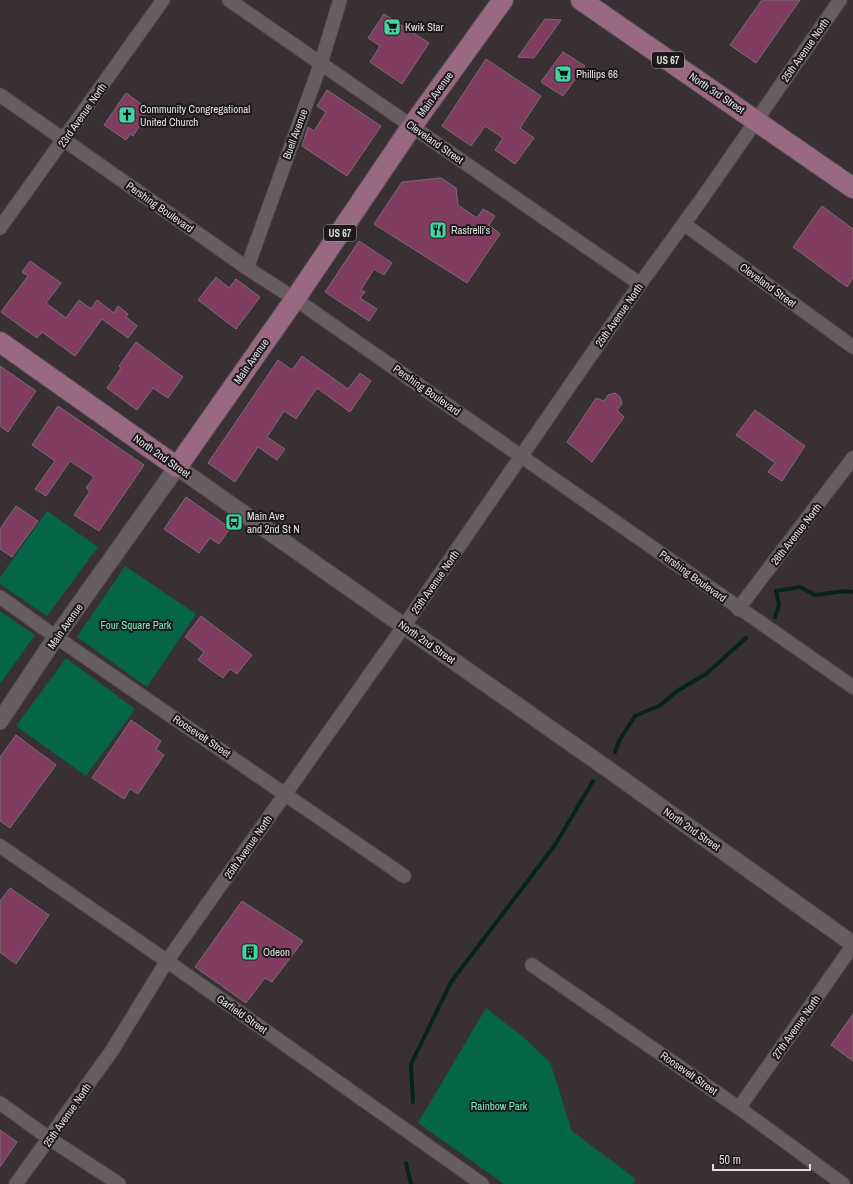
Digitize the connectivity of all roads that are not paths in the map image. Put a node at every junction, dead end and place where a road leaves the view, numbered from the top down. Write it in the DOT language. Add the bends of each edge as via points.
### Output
graph roads {
  1 [pos="163,0"];
  2 [pos="229,0"];
  3 [pos="340,0"];
  4 [pos="503,0"];
  5 [pos="580,0"];
  6 [pos="840,0"];
  7 [pos="321,63"];
  8 [pos="0,95"];
  9 [pos="756,120"];
  10 [pos="412,126"];
  11 [pos="64,140"];
  12 [pos="853,188"];
  13 [pos="684,224"];
  14 [pos="0,228"];
  15 [pos="247,268"];
  16 [pos="640,284"];
  17 [pos="295,299"];
  18 [pos="0,342"];
  19 [pos="853,347"];
  20 [pos="521,456"];
  21 [pos="853,458"];
  22 [pos="177,467"];
  23 [pos="0,597"];
  24 [pos="738,608"];
  25 [pos="404,626"];
  26 [pos="56,637"];
  27 [pos="853,687"];
  28 [pos="0,722"];
  29 [pos="286,793"];
  30 [pos="0,846"];
  31 [pos="404,876"];
  32 [pos="853,944"];
  33 [pos="167,961"];
  34 [pos="532,965"];
  35 [pos="0,1103"];
  36 [pos="739,1108"];
  37 [pos="50,1139"];
  38 [pos="16,1184"];
  39 [pos="119,1184"];
  40 [pos="482,1184"];
  41 [pos="843,1184"];
  1 -- 11 [label="street, 23rd Avenue North"];
  2 -- 7 [label="street, Cleveland Street"];
  3 -- 7 [label="street, Buell Avenue"];
  4 -- 10 [label="main road, Main Avenue / US 67"];
  5 -- 9 [label="main road, North 3rd Street / US 67"];
  6 -- 9 [label="street, 25th Avenue North"];
  7 -- 10 [label="street, Cleveland Street"];
  7 -- 15 [label="street, Buell Avenue"];
  8 -- 11 [label="street, Pershing Boulevard"];
  9 -- 12 [label="main road, North 3rd Street / US 67"];
  9 -- 13 [label="street, 25th Avenue North"];
  10 -- 16 [label="street, Cleveland Street"];
  10 -- 17 [label="main road, Main Avenue / US 67"];
  11 -- 14 [label="street, 23rd Avenue North"];
  11 -- 15 [label="street, Pershing Boulevard"];
  13 -- 16 [label="street, 25th Avenue North"];
  13 -- 19 [label="street, Cleveland Street"];
  15 -- 17 [label="street, Pershing Boulevard"];
  16 -- 20 [label="street, 25th Avenue North"];
  17 -- 20 [label="street, Pershing Boulevard"];
  17 -- 22 [label="main road, Main Avenue / US 67"];
  18 -- 22 [label="main road, North 2nd Street"];
  20 -- 24 [label="street, Pershing Boulevard"];
  20 -- 25 [label="street, 25th Avenue North"];
  21 -- 24 [label="street, 26th Avenue North"];
  22 -- 25 [label="street, North 2nd Street"];
  22 -- 26 [label="street, Main Avenue"];
  23 -- 26 [label="street, Roosevelt Street"];
  24 -- 27 [label="street, Pershing Boulevard"];
  25 -- 29 [label="street, 25th Avenue North"];
  25 -- 32 [label="street, North 2nd Street"];
  26 -- 28 [label="street, Main Avenue"];
  26 -- 29 [label="street, Roosevelt Street"];
  29 -- 31 [label="street, Roosevelt Street"];
  29 -- 33 [label="street, 25th Avenue North"];
  30 -- 33 [label="street, Garfield Street"];
  32 -- 36 [label="street, 27th Avenue North"];
  33 -- 37 [label="street, 25th Avenue North" via="111,1052"];
  33 -- 40 [label="street, Garfield Street"];
  34 -- 36 [label="street, Roosevelt Street"];
  35 -- 37 [label="street"];
  36 -- 41 [label="street, Roosevelt Street"];
  37 -- 38 [label="street, 25th Avenue North"];
  37 -- 39 [label="street"];
}
